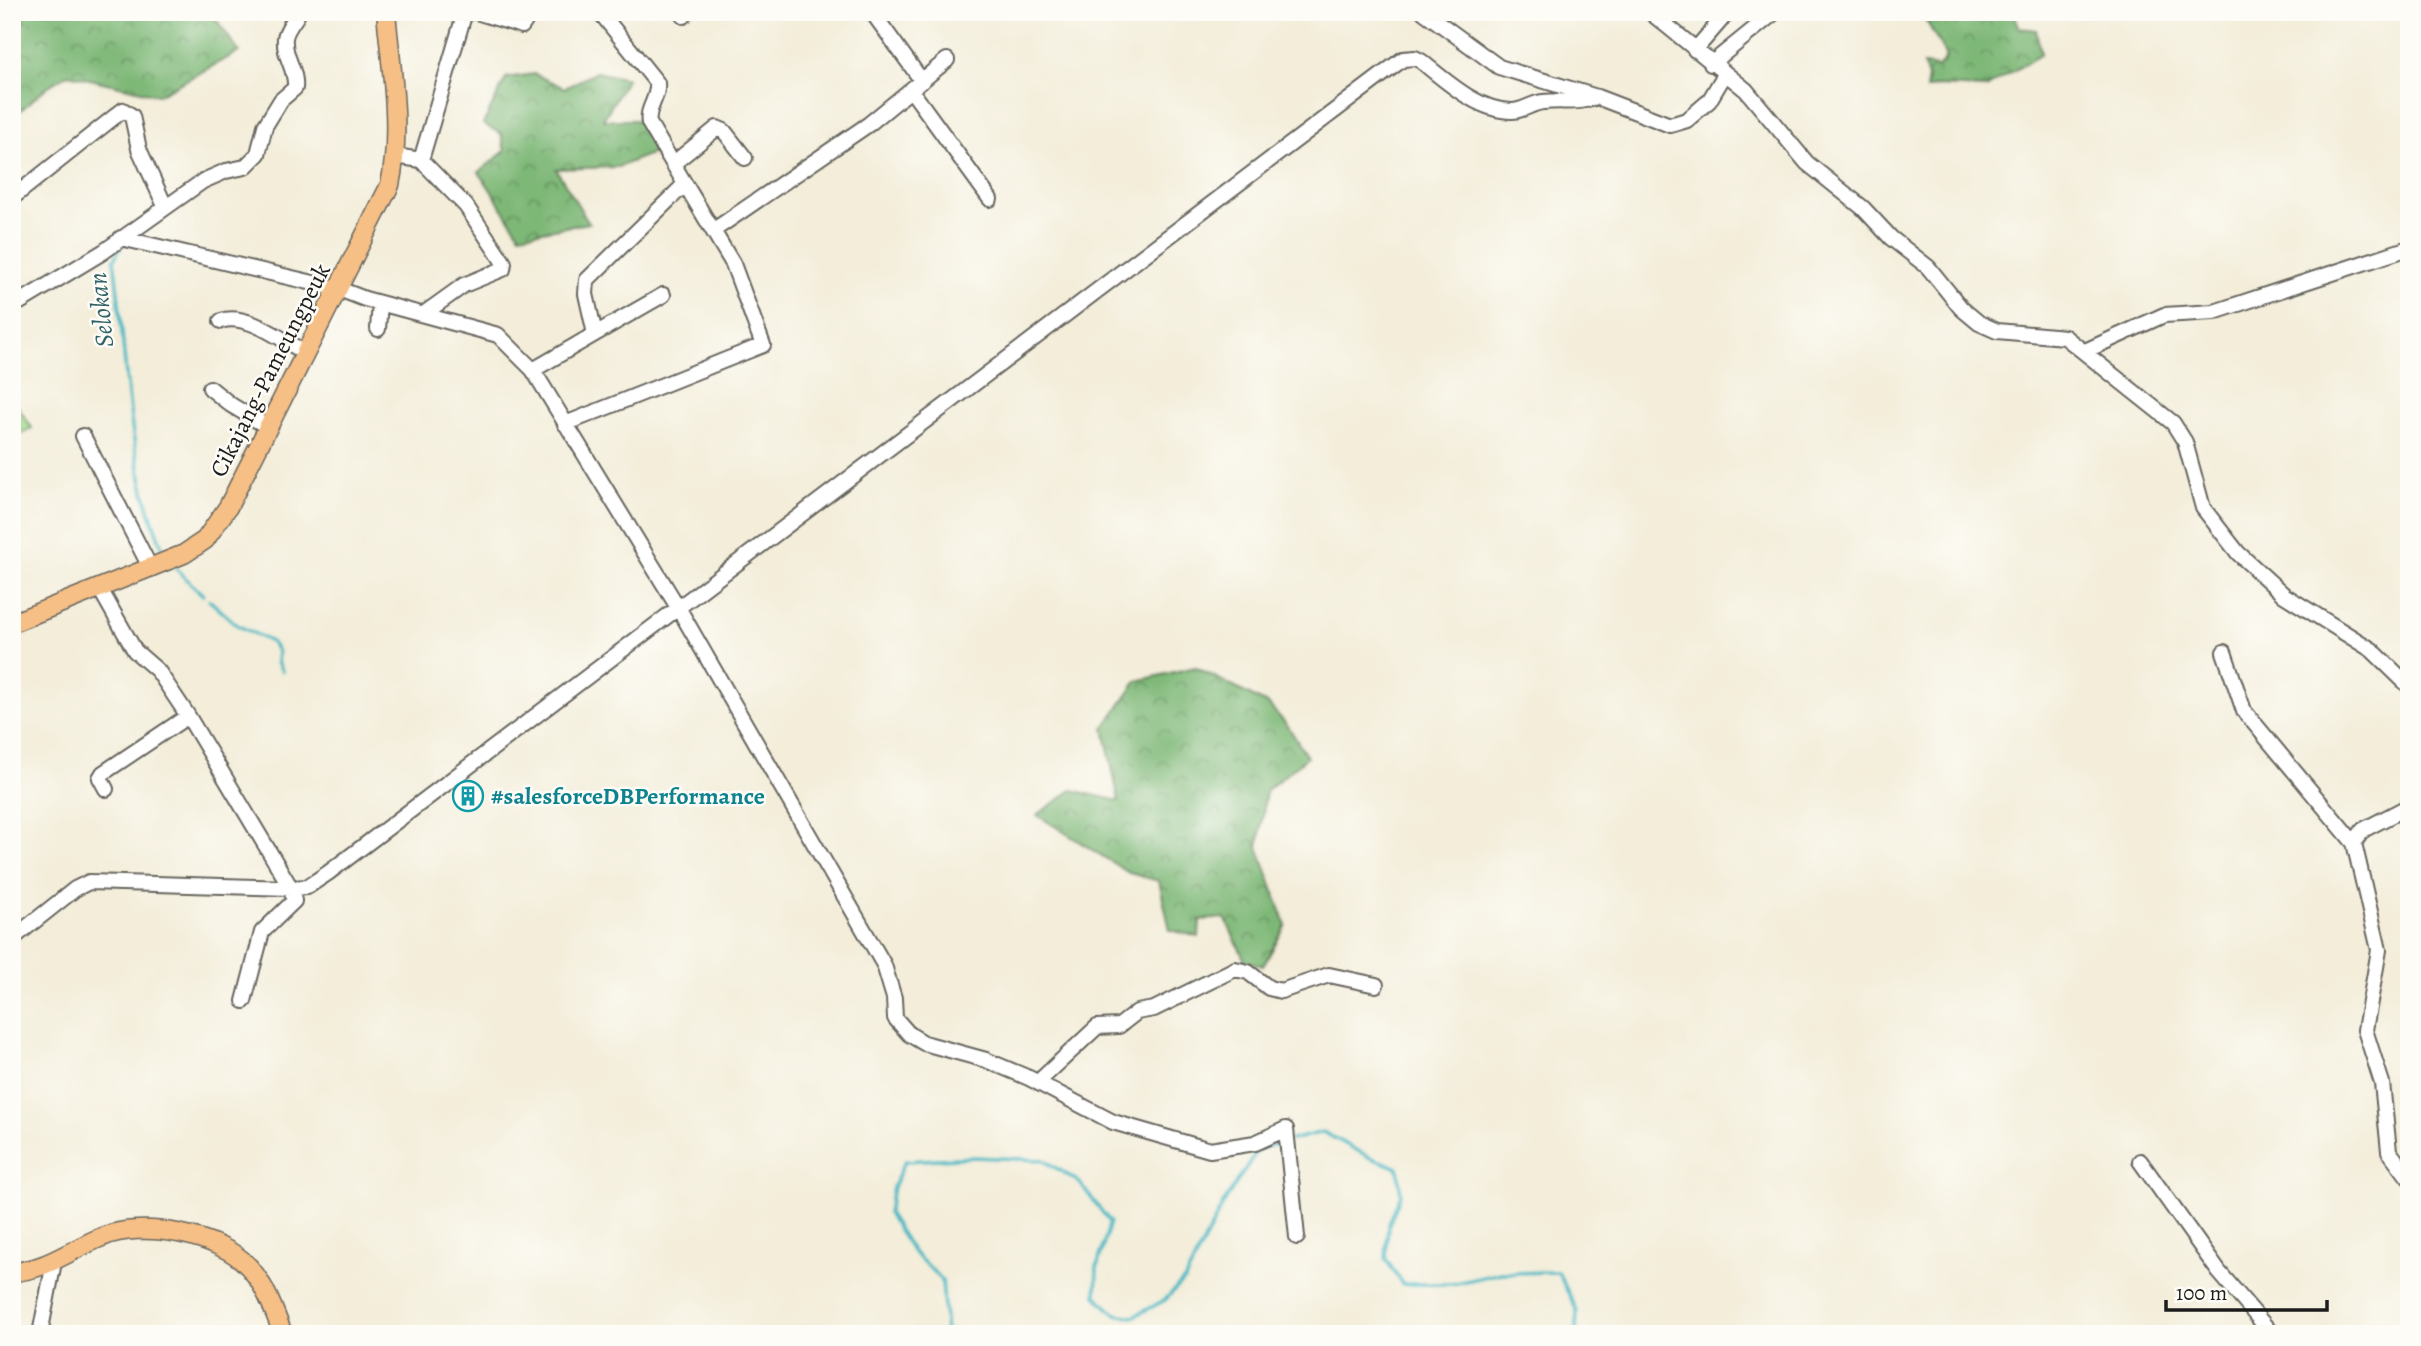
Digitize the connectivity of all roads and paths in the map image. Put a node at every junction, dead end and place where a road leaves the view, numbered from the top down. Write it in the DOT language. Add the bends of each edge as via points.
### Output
graph roads {
  1 [pos="299,12"];
  2 [pos="386,12"];
  3 [pos="465,12"];
  4 [pos="476,12"];
  5 [pos="531,12"];
  6 [pos="600,12"];
  7 [pos="872,12"];
  8 [pos="1424,12"];
  9 [pos="1650,12"];
  10 [pos="1728,12"];
  11 [pos="1775,12"];
  12 [pos="1695,50"];
  13 [pos="947,60"];
  14 [pos="1712,64"];
  15 [pos="1725,74"];
  16 [pos="916,85"];
  17 [pos="1597,97"];
  18 [pos="395,156"];
  19 [pos="745,158"];
  20 [pos="421,160"];
  21 [pos="674,163"];
  22 [pos="685,184"];
  23 [pos="12,198"];
  24 [pos="990,200"];
  25 [pos="165,206"];
  26 [pos="714,230"];
  27 [pos="126,240"];
  28 [pos="2409,248"];
  29 [pos="339,289"];
  30 [pos="663,295"];
  31 [pos="20,302"];
  32 [pos="380,303"];
  33 [pos="425,313"];
  34 [pos="221,321"];
  35 [pos="378,329"];
  36 [pos="595,334"];
  37 [pos="2085,351"];
  38 [pos="306,353"];
  39 [pos="533,370"];
  40 [pos="210,388"];
  41 [pos="565,424"];
  42 [pos="268,427"];
  43 [pos="83,436"];
  44 [pos="162,565"];
  45 [pos="100,589"];
  46 [pos="679,609"];
  47 [pos="12,623"];
  48 [pos="2224,652"];
  49 [pos="2409,687"];
  50 [pos="188,716"];
  51 [pos="106,789"];
  52 [pos="2409,806"];
  53 [pos="2354,843"];
  54 [pos="291,888"];
  55 [pos="12,939"];
  56 [pos="1376,985"];
  57 [pos="244,1001"];
  58 [pos="1038,1082"];
  59 [pos="2140,1161"];
  60 [pos="2409,1178"];
  61 [pos="1297,1237"];
  62 [pos="54,1262"];
  63 [pos="12,1272"];
  64 [pos="40,1334"];
  65 [pos="284,1334"];
  66 [pos="2272,1334"];
  1 -- 25 [label="street" via="285,35 286,54 297,73 295,88 281,100 265,126 258,154 245,167 203,181"];
  2 -- 18 [label="main road, Cikajang-Pameungpeuk"];
  3 -- 20 [label="street"];
  4 -- 5 [label="street" via="522,26"];
  6 -- 21 [label="street" via="657,83 648,118"];
  7 -- 16 [label="street"];
  8 -- 17 [label="street" via="1499,67"];
  9 -- 12 [label="street"];
  10 -- 12 [label="street"];
  11 -- 14 [label="street"];
  12 -- 14 [label="street"];
  13 -- 16 [label="street"];
  14 -- 15 [label="street"];
  15 -- 17 [label="street" via="1709,101 1678,125"];
  15 -- 37 [label="street" via="1746,90 1812,168 1928,267 1979,323 1997,331 2060,335"];
  16 -- 24 [label="street"];
  16 -- 26 [label="street" via="869,124"];
  17 -- 46 [label="street" via="1532,104 1519,110 1498,109 1468,96 1421,61 1403,59"];
  18 -- 20 [label="street"];
  18 -- 29 [label="main road, Cikajang-Pameungpeuk" via="388,190"];
  19 -- 21 [label="street" via="717,128"];
  20 -- 33 [label="street" via="466,206 504,263 503,269 464,285"];
  21 -- 22 [label="street"];
  22 -- 26 [label="street"];
  22 -- 36 [label="street" via="587,280"];
  23 -- 25 [label="street" via="123,110 132,116 139,149"];
  25 -- 27 [label="street"];
  26 -- 41 [label="street" via="733,264 761,346"];
  27 -- 29 [label="street"];
  27 -- 31 [label="street"];
  28 -- 37 [label="street" via="2214,312 2164,315"];
  29 -- 32 [label="street"];
  29 -- 38 [label="main road, Cikajang-Pameungpeuk"];
  30 -- 36 [label="street"];
  32 -- 33 [label="street"];
  32 -- 35 [label="street"];
  33 -- 39 [label="street" via="498,334"];
  34 -- 38 [label="street" via="234,318 246,322"];
  36 -- 39 [label="street"];
  37 -- 49 [label="street" via="2179,429 2203,508 2245,561 2284,595 2372,650"];
  38 -- 42 [label="main road, Cikajang-Pameungpeuk"];
  39 -- 41 [label="street"];
  40 -- 42 [label="street"];
  41 -- 46 [label="street"];
  42 -- 44 [label="main road, Cikajang-Pameungpeuk" via="210,534 199,546"];
  43 -- 44 [label="street"];
  44 -- 45 [label="main road, Cikajang-Pameungpeuk"];
  45 -- 47 [label="main road, Cikajang-Pameungpeuk"];
  45 -- 50 [label="street" via="135,651 158,671"];
  46 -- 54 [label="street" via="328,873 307,887"];
  46 -- 58 [label="street" via="884,965 893,1011 901,1026 924,1043 986,1060"];
  48 -- 53 [label="street" via="2241,707"];
  50 -- 51 [label="street" via="103,773 100,778"];
  50 -- 54 [label="street"];
  52 -- 53 [label="street" via="2363,830"];
  53 -- 60 [label="street" via="2379,950 2365,1030 2382,1083 2389,1151"];
  54 -- 55 [label="street" via="89,882"];
  54 -- 57 [label="street" via="294,901 262,933"];
  56 -- 58 [label="street" via="1329,975 1281,991 1235,969 1154,1009 1137,1012 1119,1026 1097,1027"];
  58 -- 61 [label="street" via="1113,1122 1210,1150 1255,1143 1286,1129"];
  59 -- 66 [label="street" via="2219,1272"];
  62 -- 63 [label="main road"];
  62 -- 64 [label="street"];
  62 -- 65 [label="main road" via="120,1231 175,1233 212,1244 249,1266"];
}
